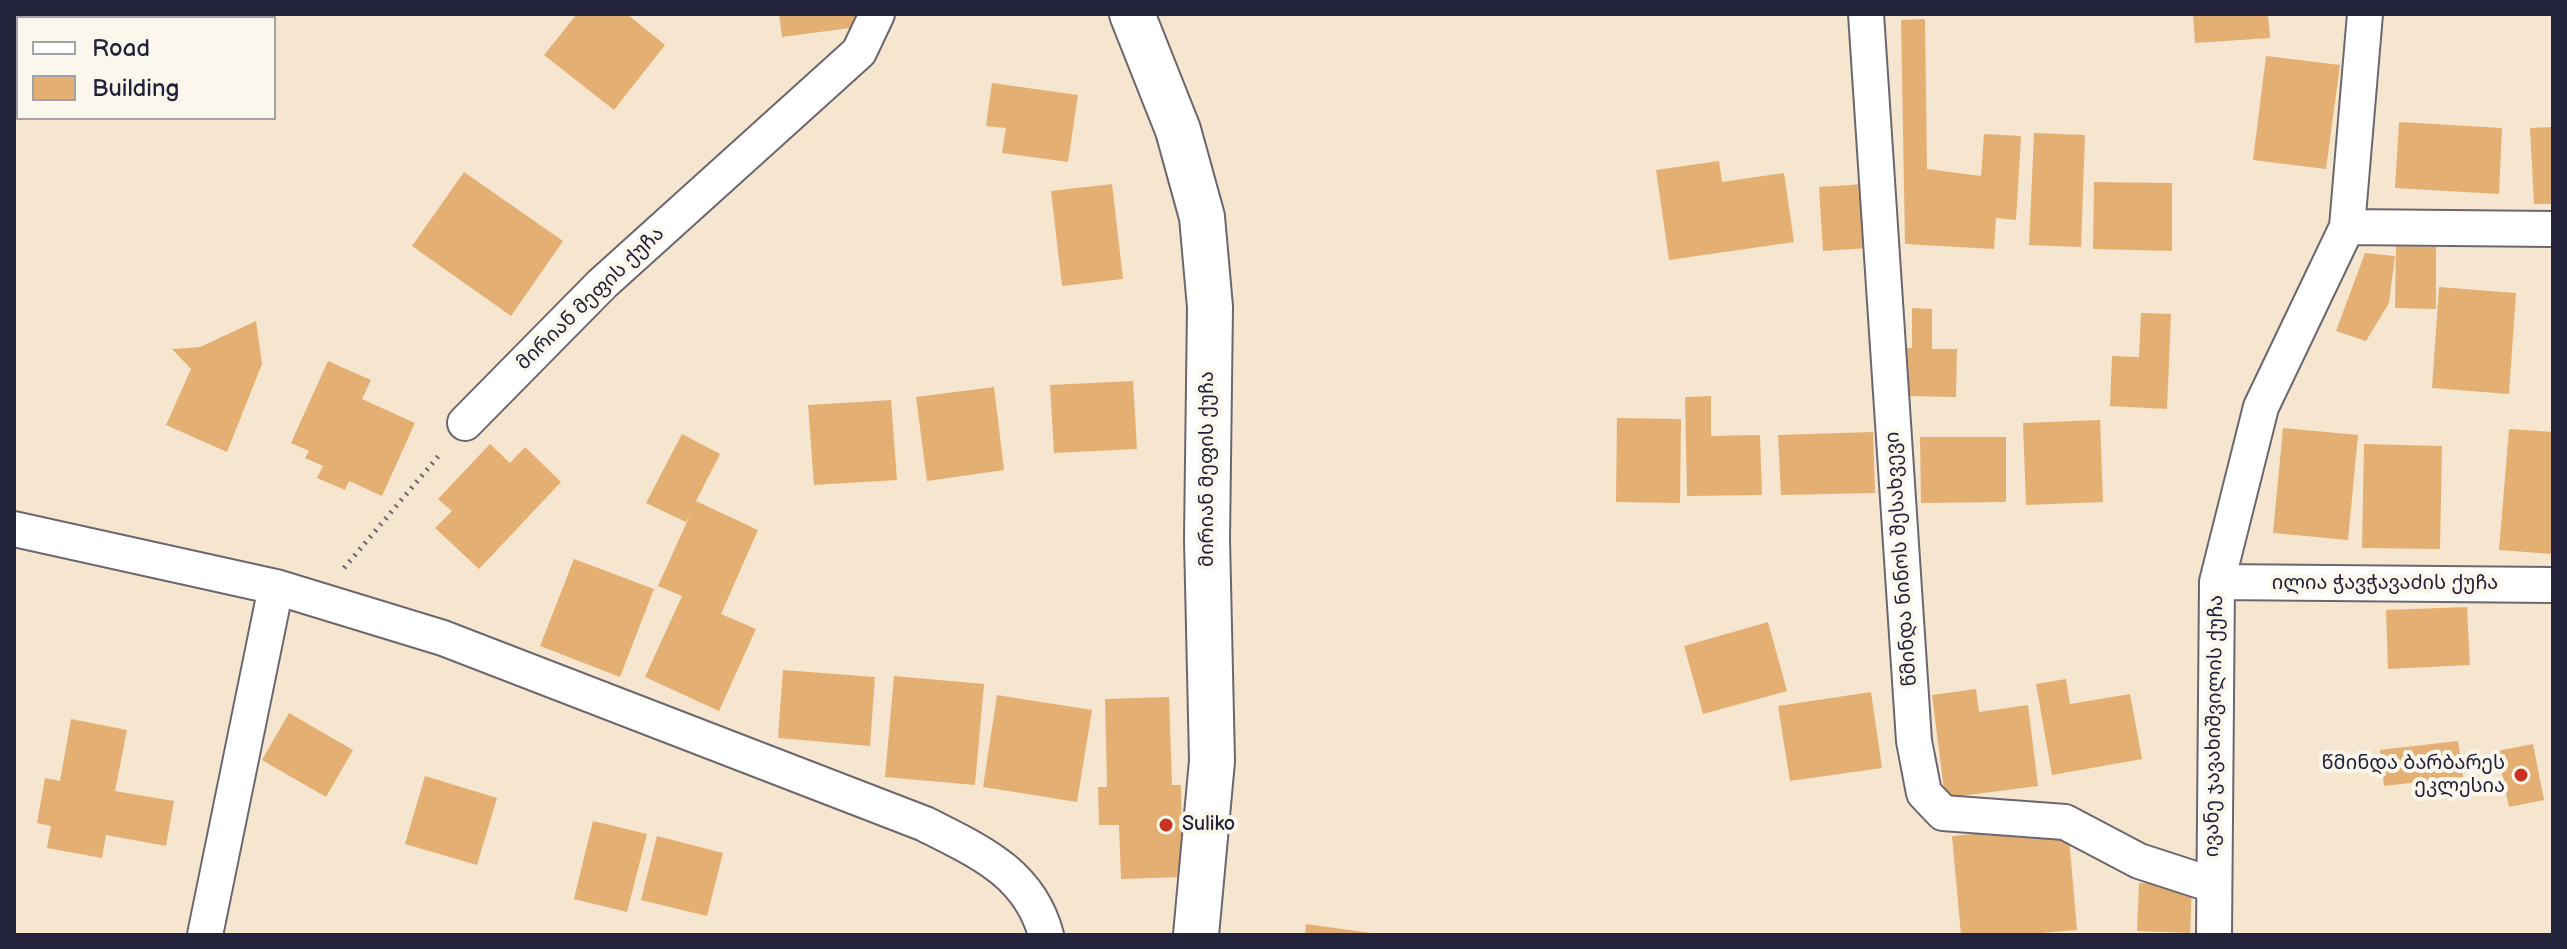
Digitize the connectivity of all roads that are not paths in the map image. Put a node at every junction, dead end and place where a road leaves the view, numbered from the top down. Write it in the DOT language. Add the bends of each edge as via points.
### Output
graph roads {
  1 [pos="877,14"];
  2 [pos="1132,14"];
  3 [pos="1866,14"];
  4 [pos="2365,14"];
  5 [pos="2347,227"];
  6 [pos="2553,229"];
  7 [pos="465,423"];
  8 [pos="14,529"];
  9 [pos="2217,582"];
  10 [pos="2553,585"];
  11 [pos="276,587"];
  12 [pos="2213,885"];
  13 [pos="205,935"];
  14 [pos="1046,935"];
  15 [pos="1196,935"];
  16 [pos="2214,935"];
  1 -- 7 [label="street, მირიან მეფის ქუჩა" via="859,52 602,284"];
  2 -- 15 [label="street, მირიან მეფის ქუჩა" via="1178,130 1202,217 1210,307 1207,539 1212,761"];
  3 -- 12 [label="street, წმინდა ნინოს შესახვევი" via="1914,741 1924,793 1943,813 2065,822 2139,861"];
  4 -- 5 [label="street, ივანე ჯავახიშვილის ქუჩა"];
  5 -- 6 [label="street"];
  5 -- 9 [label="street, ივანე ჯავახიშვილის ქუჩა" via="2261,407"];
  8 -- 11 [label="street"];
  9 -- 10 [label="street, ილია ჭავჭავაძის ქუჩა"];
  9 -- 12 [label="street, ივანე ჯავახიშვილის ქუჩა"];
  11 -- 13 [label="street"];
  11 -- 14 [label="street" via="443,638 925,824 989,856 1023,886"];
  12 -- 16 [label="street, ივანე ჯავახიშვილის ქუჩა"];
}
